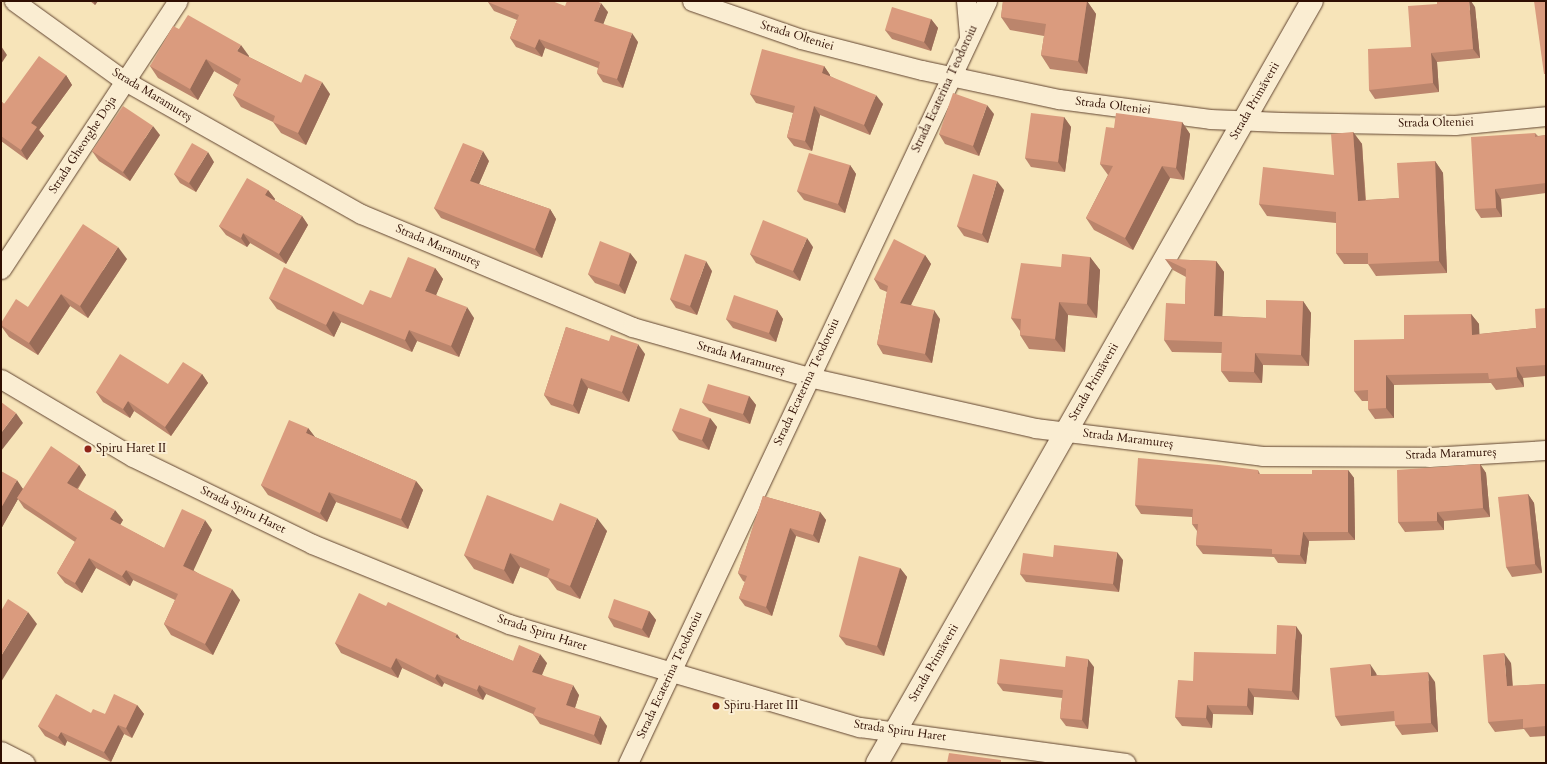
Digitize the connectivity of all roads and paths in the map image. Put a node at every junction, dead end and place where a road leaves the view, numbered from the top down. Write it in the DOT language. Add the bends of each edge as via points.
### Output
graph roads {
  1 [pos="14,1"];
  2 [pos="178,1"];
  3 [pos="692,1"];
  4 [pos="966,1"];
  5 [pos="987,1"];
  6 [pos="1312,1"];
  7 [pos="969,38"];
  8 [pos="952,76"];
  9 [pos="125,81"];
  10 [pos="1546,116"];
  11 [pos="1245,120"];
  12 [pos="1,269"];
  13 [pos="809,377"];
  14 [pos="1,379"];
  15 [pos="1065,432"];
  16 [pos="1546,450"];
  17 [pos="670,674"];
  18 [pos="895,731"];
  19 [pos="1,751"];
  20 [pos="25,763"];
  21 [pos="628,763"];
  22 [pos="877,763"];
  23 [pos="1126,763"];
  1 -- 9 [label="street, Strada Maramureș"];
  2 -- 9 [label="street, Strada Gheorghe Doja"];
  3 -- 8 [label="street, Strada Olteniei" via="801,39"];
  4 -- 7 [label="street"];
  5 -- 7 [label="street, Strada Ecaterina Teodoroiu"];
  6 -- 11 [label="main road, Strada Primăverii"];
  7 -- 8 [label="street, Strada Ecaterina Teodoroiu"];
  8 -- 11 [label="street, Strada Olteniei" via="1059,99 1210,119"];
  8 -- 13 [label="street, Strada Ecaterina Teodoroiu"];
  9 -- 12 [label="street, Strada Gheorghe Doja"];
  9 -- 13 [label="street, Strada Maramureș" via="361,214 632,327"];
  10 -- 11 [label="street, Strada Olteniei" via="1455,124"];
  11 -- 15 [label="main road, Strada Primăverii"];
  13 -- 15 [label="street, Strada Maramureș"];
  13 -- 17 [label="street, Strada Ecaterina Teodoroiu"];
  14 -- 17 [label="street, Strada Spiru Haret" via="133,457 312,544 509,624"];
  15 -- 16 [label="street, Strada Maramureș" via="1262,456 1429,457"];
  15 -- 18 [label="main road, Strada Primăverii"];
  17 -- 18 [label="street, Strada Spiru Haret" via="860,727"];
  17 -- 21 [label="street, Strada Ecaterina Teodoroiu"];
  18 -- 22 [label="main road, Strada Primăverii"];
  18 -- 23 [label="street, Strada Spiru Haret"];
  19 -- 20 [label="street"];
}
